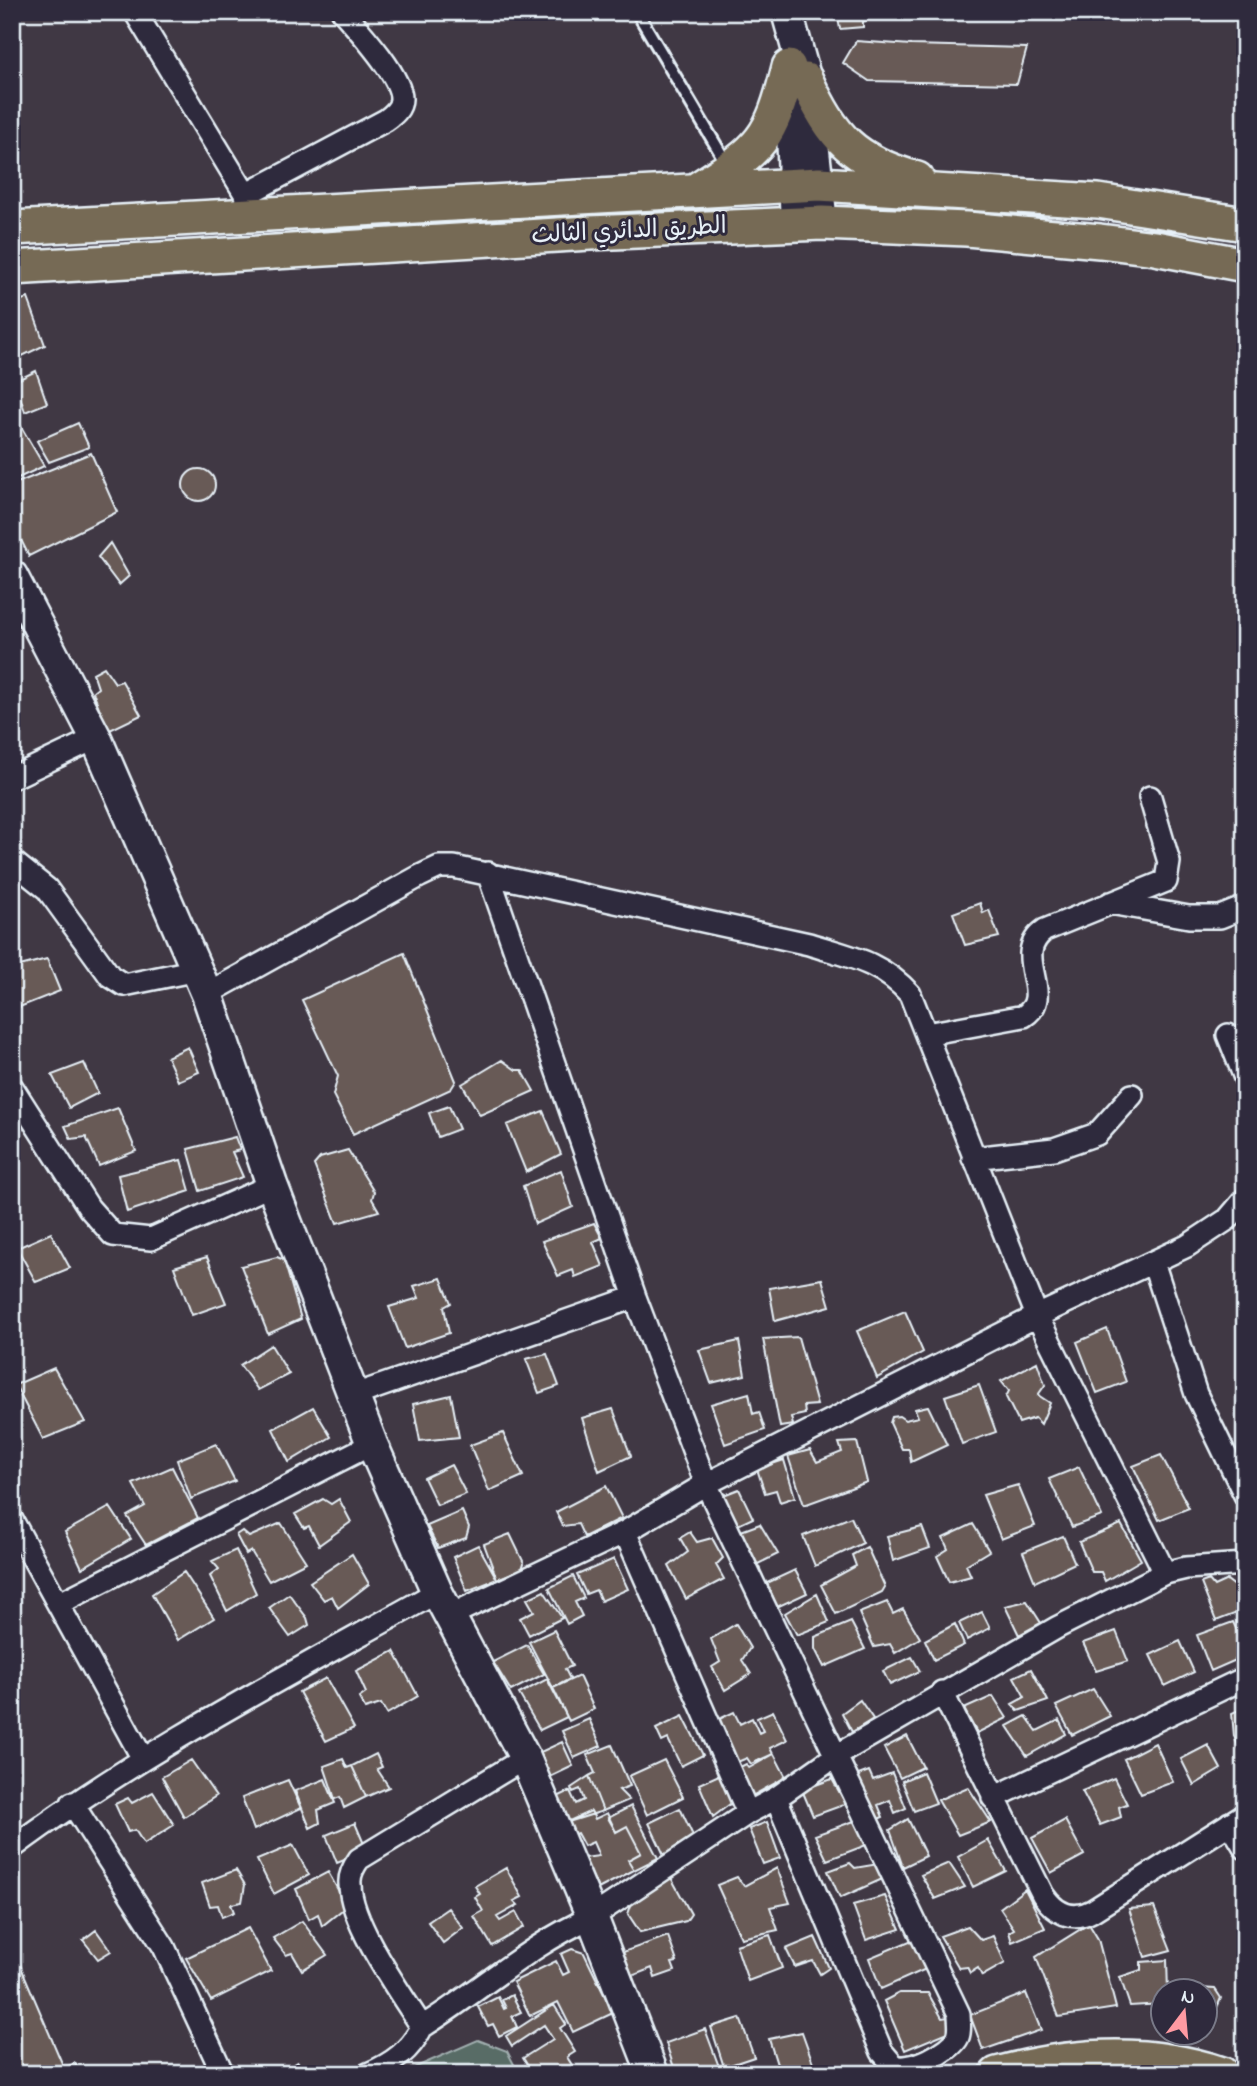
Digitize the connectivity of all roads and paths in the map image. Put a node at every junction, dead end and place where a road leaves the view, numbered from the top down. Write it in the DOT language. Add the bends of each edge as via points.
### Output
graph roads {
  1 [pos="135,12"];
  2 [pos="344,12"];
  3 [pos="637,12"];
  4 [pos="789,21"];
  5 [pos="797,73"];
  6 [pos="730,169"];
  7 [pos="807,184"];
  8 [pos="698,189"];
  9 [pos="956,190"];
  10 [pos="252,206"];
  11 [pos="809,223"];
  12 [pos="1245,224"];
  13 [pos="12,228"];
  14 [pos="1245,265"];
  15 [pos="12,268"];
  16 [pos="12,576"];
  17 [pos="96,738"];
  18 [pos="12,778"];
  19 [pos="1150,797"];
  20 [pos="12,861"];
  21 [pos="488,873"];
  22 [pos="1110,903"];
  23 [pos="1245,907"];
  24 [pos="202,982"];
  25 [pos="926,1034"];
  26 [pos="1228,1035"];
  27 [pos="1245,1078"];
  28 [pos="12,1087"];
  29 [pos="1132,1095"];
  30 [pos="972,1158"];
  31 [pos="272,1185"];
  32 [pos="1245,1199"];
  33 [pos="1153,1262"];
  34 [pos="635,1297"];
  35 [pos="1037,1316"];
  36 [pos="352,1396"];
  37 [pos="372,1444"];
  38 [pos="706,1484"];
  39 [pos="1245,1495"];
  40 [pos="12,1520"];
  41 [pos="625,1532"];
  42 [pos="1243,1567"];
  43 [pos="1165,1573"];
  44 [pos="60,1603"];
  45 [pos="443,1604"];
  46 [pos="1245,1678"];
  47 [pos="942,1692"];
  48 [pos="837,1755"];
  49 [pos="525,1758"];
  50 [pos="142,1759"];
  51 [pos="776,1798"];
  52 [pos="993,1798"];
  53 [pos="72,1803"];
  54 [pos="748,1813"];
  55 [pos="1237,1818"];
  56 [pos="12,1847"];
  57 [pos="1245,1848"];
  58 [pos="592,1917"];
  59 [pos="422,2027"];
  60 [pos="223,2074"];
  61 [pos="369,2074"];
  62 [pos="653,2074"];
  63 [pos="997,2074"];
  64 [pos="1222,2074"];
  1 -- 10 [label="street"];
  2 -- 10 [label="street" via="394,78 401,94 399,108"];
  3 -- 6 [label="lane"];
  4 -- 5 [label="street"];
  5 -- 6 [label="main road" via="760,145"];
  5 -- 7 [label="street"];
  5 -- 9 [label="main road" via="839,138 867,160"];
  6 -- 8 [label="main road"];
  7 -- 8 [label="main road, الطريق الدائري الثالث"];
  7 -- 9 [label="main road, الطريق الدائري الثالث"];
  7 -- 11 [label="street"];
  8 -- 10 [label="main road, الطريق الدائري الثالث"];
  9 -- 12 [label="main road, الطريق الدائري الثالث" via="1098,201"];
  10 -- 13 [label="main road, الطريق الدائري الثالث"];
  11 -- 14 [label="main road, الطريق الدائري الثالث" via="967,229 1100,241"];
  11 -- 15 [label="main road, الطريق الدائري الثالث"];
  16 -- 17 [label="street"];
  17 -- 18 [label="street"];
  17 -- 24 [label="street"];
  19 -- 22 [label="street" via="1169,862 1166,881"];
  20 -- 24 [label="street" via="47,889 110,976 124,985"];
  21 -- 24 [label="street" via="439,867"];
  21 -- 25 [label="street" via="809,944 861,960 892,974 911,994"];
  21 -- 34 [label="street"];
  22 -- 23 [label="street" via="1220,917"];
  22 -- 25 [label="street" via="1035,937 1030,951 1037,1002 1033,1010 1024,1016"];
  24 -- 31 [label="street"];
  25 -- 30 [label="street"];
  26 -- 27 [label="street"];
  28 -- 31 [label="street" via="75,1188 113,1235 151,1239"];
  29 -- 30 [label="street" via="1097,1134 1054,1149"];
  30 -- 35 [label="street"];
  31 -- 36 [label="street"];
  32 -- 33 [label="street" via="1207,1235"];
  33 -- 35 [label="street"];
  33 -- 39 [label="street" via="1196,1394"];
  34 -- 36 [label="street"];
  34 -- 38 [label="street"];
  35 -- 38 [label="street"];
  35 -- 43 [label="street"];
  36 -- 37 [label="street"];
  37 -- 44 [label="street"];
  37 -- 45 [label="street"];
  38 -- 41 [label="street"];
  38 -- 48 [label="street"];
  40 -- 44 [label="street"];
  41 -- 45 [label="street"];
  41 -- 54 [label="street"];
  42 -- 43 [label="street"];
  43 -- 47 [label="street"];
  44 -- 50 [label="street"];
  45 -- 49 [label="street"];
  45 -- 50 [label="street"];
  46 -- 52 [label="street"];
  47 -- 48 [label="street"];
  47 -- 52 [label="street"];
  48 -- 51 [label="street"];
  48 -- 51 [label="street" via="959,2014 959,2036 953,2044 904,2068 882,2052"];
  49 -- 58 [label="street"];
  49 -- 59 [label="street" via="359,1859 353,1868 349,1884 356,1908 379,1961"];
  50 -- 53 [label="street"];
  51 -- 54 [label="street"];
  52 -- 55 [label="street" via="1043,1895 1051,1907 1071,1917 1082,1917"];
  53 -- 56 [label="street"];
  53 -- 60 [label="street" via="163,1947"];
  54 -- 58 [label="street"];
  55 -- 57 [label="street"];
  58 -- 59 [label="street" via="527,1951"];
  58 -- 62 [label="street"];
  59 -- 61 [label="street" via="413,2045 391,2065"];
  63 -- 64 [label="main road" via="1097,2055 1159,2059"];
}
